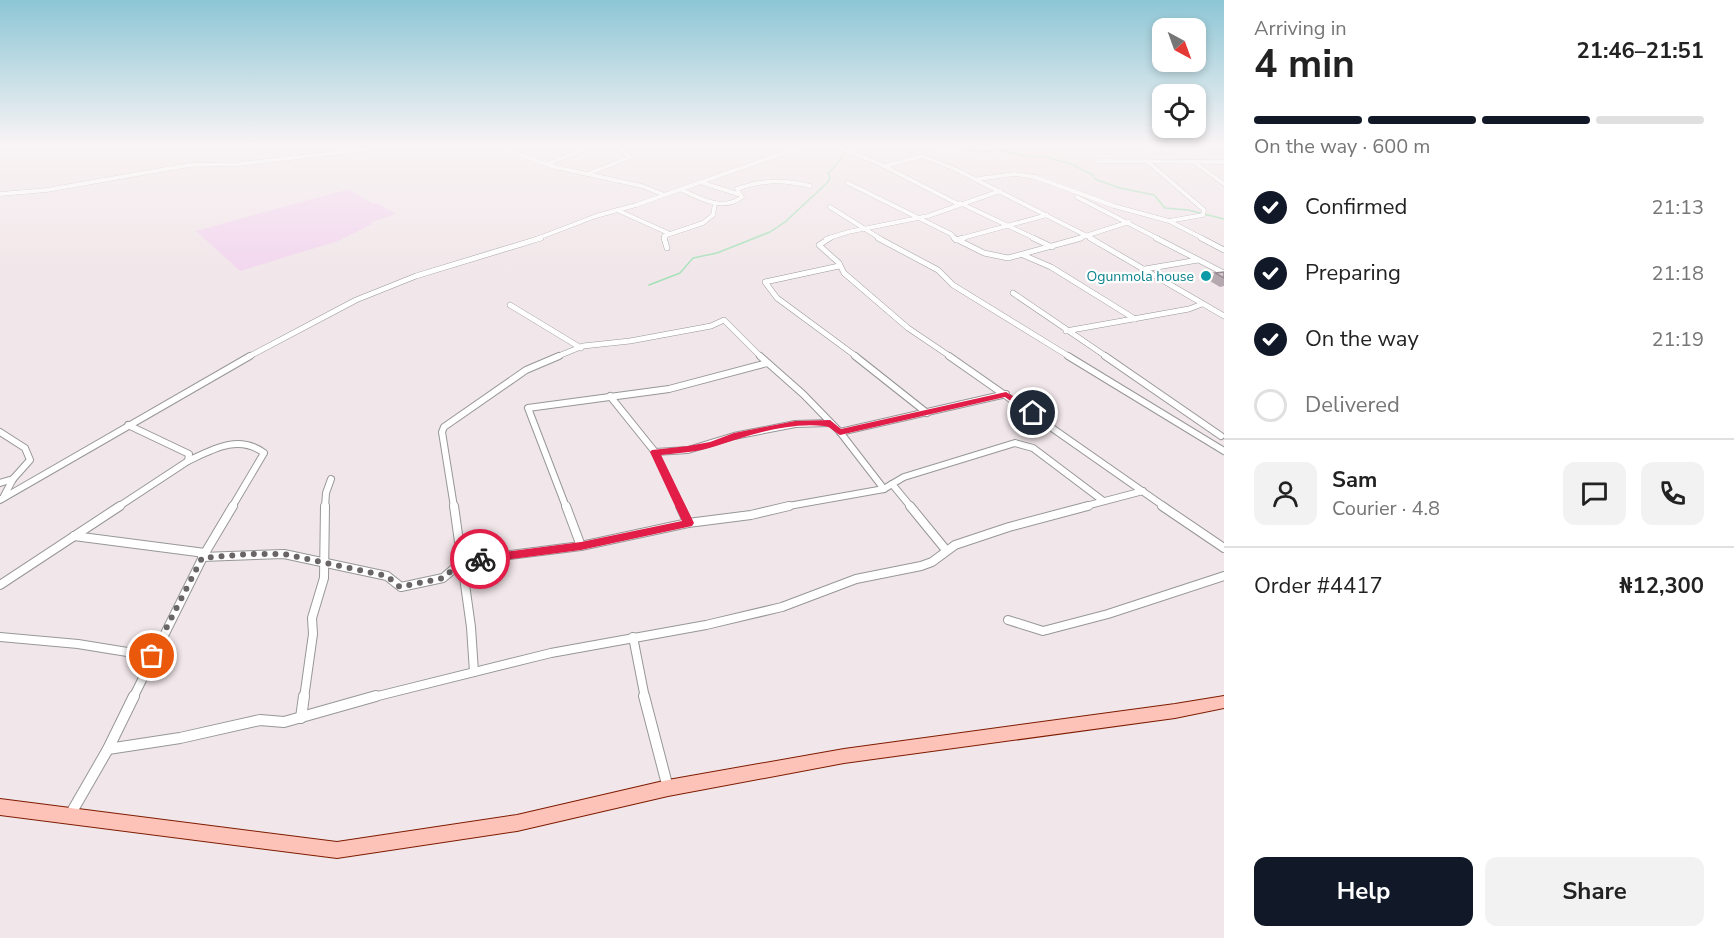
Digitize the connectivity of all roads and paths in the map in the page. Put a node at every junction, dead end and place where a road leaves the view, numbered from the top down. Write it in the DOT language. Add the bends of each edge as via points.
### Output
graph roads {
  1 [pos="54,189"];
  2 [pos="649,189"];
  3 [pos="680,189"];
  4 [pos="722,189"];
  5 [pos="738,189"];
  6 [pos="860,189"];
  7 [pos="929,189"];
  8 [pos="996,189"];
  9 [pos="1062,189"];
  10 [pos="1066,189"];
  11 [pos="1180,189"];
  12 [pos="1000,191"];
  13 [pos="0,194"];
  14 [pos="662,194"];
  15 [pos="738,194"];
  16 [pos="715,203"];
  17 [pos="959,204"];
  18 [pos="830,207"];
  19 [pos="617,210"];
  20 [pos="1047,215"];
  21 [pos="918,218"];
  22 [pos="1169,221"];
  23 [pos="1128,222"];
  24 [pos="1010,226"];
  25 [pos="865,230"];
  26 [pos="668,233"];
  27 [pos="1086,235"];
  28 [pos="956,240"];
  29 [pos="1052,246"];
  30 [pos="667,248"];
  31 [pos="1224,250"];
  32 [pos="1023,255"];
  33 [pos="1198,260"];
  34 [pos="839,266"];
  35 [pos="1144,269"];
  36 [pos="1224,273"];
  37 [pos="1013,293"];
  38 [pos="1202,304"];
  39 [pos="510,305"];
  40 [pos="1224,316"];
  41 [pos="1136,319"];
  42 [pos="1066,331"];
  43 [pos="581,348"];
  44 [pos="767,363"];
  45 [pos="1006,394"];
  46 [pos="610,396"];
  47 [pos="927,413"];
  48 [pos="830,423"];
  49 [pos="128,425"];
  50 [pos="0,432"];
  51 [pos="840,432"];
  52 [pos="1222,435"];
  53 [pos="1208,442"];
  54 [pos="1224,451"];
  55 [pos="655,452"];
  56 [pos="188,461"];
  57 [pos="331,478"];
  58 [pos="13,479"];
  59 [pos="0,483"];
  60 [pos="892,484"];
  61 [pos="884,489"];
  62 [pos="1143,491"];
  63 [pos="1,499"];
  64 [pos="1102,500"];
  65 [pos="688,523"];
  66 [pos="74,536"];
  67 [pos="581,546"];
  68 [pos="1224,548"];
  69 [pos="946,550"];
  70 [pos="204,555"];
  71 [pos="324,561"];
  72 [pos="463,561"];
  73 [pos="1224,576"];
  74 [pos="0,585"];
  75 [pos="1008,620"];
  76 [pos="0,637"];
  77 [pos="633,637"];
  78 [pos="152,656"];
  79 [pos="474,672"];
  80 [pos="1224,702"];
  81 [pos="301,718"];
  82 [pos="108,748"];
  83 [pos="668,788"];
  84 [pos="0,807"];
  85 [pos="68,817"];
  1 -- 13 [label="street"];
  2 -- 14 [label="street"];
  3 -- 14 [label="street"];
  3 -- 16 [label="street"];
  4 -- 15 [label="street"];
  5 -- 15 [label="street"];
  6 -- 21 [label="street"];
  7 -- 17 [label="street"];
  8 -- 12 [label="street"];
  9 -- 23 [label="street"];
  10 -- 22 [label="street"];
  11 -- 22 [label="street" via="1204,213"];
  12 -- 17 [label="street"];
  12 -- 20 [label="street"];
  14 -- 19 [label="street"];
  15 -- 16 [label="street" via="742,197 737,202"];
  16 -- 26 [label="street" via="713,215 703,223"];
  17 -- 21 [label="street"];
  17 -- 24 [label="street"];
  18 -- 25 [label="street"];
  19 -- 26 [label="street"];
  19 -- 49 [label="street" via="356,300"];
  20 -- 24 [label="street"];
  20 -- 27 [label="street"];
  21 -- 25 [label="street"];
  21 -- 28 [label="street"];
  22 -- 31 [label="street"];
  23 -- 27 [label="street"];
  23 -- 33 [label="street"];
  24 -- 28 [label="street"];
  24 -- 29 [label="street"];
  25 -- 34 [label="street" via="820,243"];
  25 -- 53 [label="street" via="938,270 953,285"];
  26 -- 30 [label="street" via="663,238"];
  27 -- 29 [label="street"];
  27 -- 35 [label="street"];
  28 -- 32 [label="street" via="997,257"];
  29 -- 32 [label="street"];
  32 -- 41 [label="street" via="1060,272"];
  33 -- 35 [label="street"];
  33 -- 36 [label="street"];
  34 -- 45 [label="street" via="908,328"];
  34 -- 47 [label="street" via="765,282 777,298"];
  35 -- 38 [label="street"];
  37 -- 42 [label="street"];
  38 -- 40 [label="street"];
  38 -- 41 [label="street"];
  39 -- 43 [label="street"];
  41 -- 42 [label="street"];
  42 -- 52 [label="street"];
  43 -- 44 [label="street" via="711,326 724,320"];
  43 -- 72 [label="street" via="526,370 444,427 442,436"];
  44 -- 46 [label="street" via="669,389"];
  44 -- 48 [label="street"];
  45 -- 47 [label="street"];
  45 -- 62 [label="street"];
  46 -- 55 [label="street"];
  46 -- 67 [label="street" via="528,408"];
  47 -- 51 [label="street"];
  48 -- 51 [label="street"];
  48 -- 55 [label="street" via="795,424 688,450"];
  49 -- 56 [label="street" via="186,452"];
  49 -- 63 [label="street"];
  50 -- 58 [label="street" via="26,448 30,460"];
  51 -- 61 [label="street"];
  52 -- 53 [label="street"];
  53 -- 54 [label="street"];
  55 -- 65 [label="street"];
  56 -- 66 [label="street"];
  56 -- 70 [label="street" via="222,444 240,443 264,453"];
  57 -- 71 [label="street" via="322,528"];
  58 -- 59 [label="street"];
  58 -- 63 [label="street"];
  60 -- 61 [label="street"];
  60 -- 64 [label="street" via="1015,443 1033,448"];
  60 -- 69 [label="street"];
  61 -- 65 [label="street"];
  62 -- 64 [label="street"];
  62 -- 68 [label="street"];
  64 -- 69 [label="street"];
  65 -- 67 [label="street"];
  66 -- 70 [label="street"];
  66 -- 74 [label="street"];
  67 -- 72 [label="street"];
  69 -- 77 [label="street" via="921,566 856,579 782,607"];
  70 -- 71 [label="street" via="284,554"];
  70 -- 78 [label="street"];
  71 -- 72 [label="street" via="387,576 400,587 443,578"];
  71 -- 81 [label="street" via="324,578 312,618"];
  72 -- 79 [label="street"];
  73 -- 75 [label="street" via="1043,631"];
  76 -- 78 [label="street"];
  77 -- 79 [label="street"];
  77 -- 83 [label="street"];
  78 -- 82 [label="street"];
  79 -- 81 [label="street"];
  80 -- 83 [label="street" via="844,756"];
  81 -- 82 [label="street" via="284,722 260,720 180,738"];
  82 -- 85 [label="street"];
  83 -- 85 [label="street" via="517,823 337,850"];
  84 -- 85 [label="street"];
}
